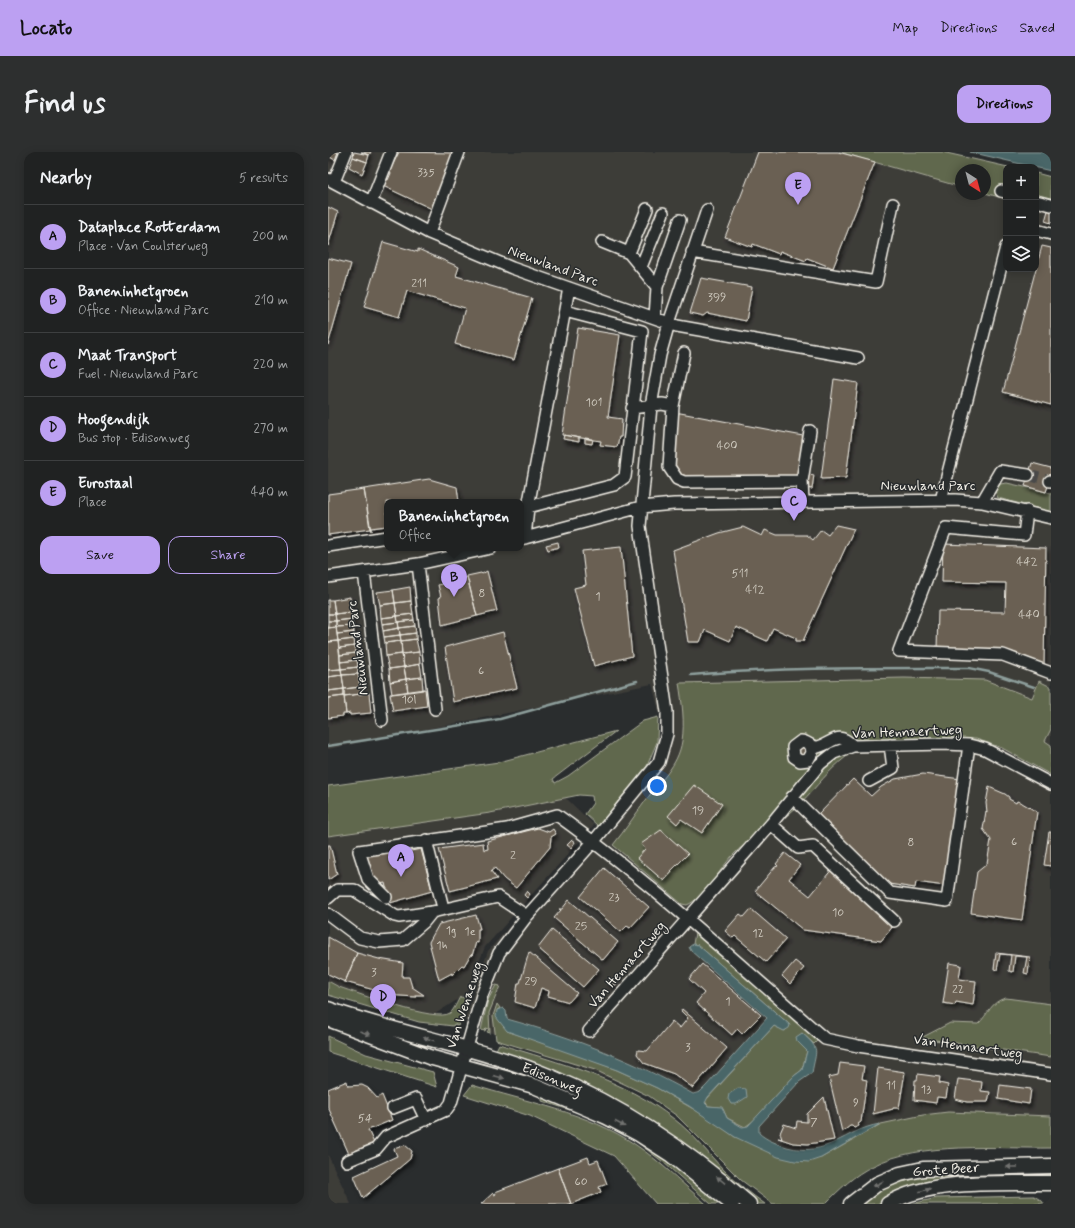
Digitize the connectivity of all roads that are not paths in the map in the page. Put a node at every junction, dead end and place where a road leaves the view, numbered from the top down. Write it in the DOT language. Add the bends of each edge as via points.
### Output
graph roads {
  1 [pos="346,152"];
  2 [pos="391,152"];
  3 [pos="459,152"];
  4 [pos="331,181"];
  5 [pos="1039,202"];
  6 [pos="371,203"];
  7 [pos="893,204"];
  8 [pos="1051,205"];
  9 [pos="647,209"];
  10 [pos="707,210"];
  11 [pos="663,213"];
  12 [pos="680,220"];
  13 [pos="1039,231"];
  14 [pos="429,232"];
  15 [pos="1051,234"];
  16 [pos="602,242"];
  17 [pos="692,252"];
  18 [pos="629,253"];
  19 [pos="1003,259"];
  20 [pos="641,267"];
  21 [pos="656,287"];
  22 [pos="569,288"];
  23 [pos="565,311"];
  24 [pos="654,317"];
  25 [pos="669,323"];
  26 [pos="684,353"];
  27 [pos="858,358"];
  28 [pos="651,406"];
  29 [pos="673,406"];
  30 [pos="632,408"];
  31 [pos="810,431"];
  32 [pos="1028,475"];
  33 [pos="802,481"];
  34 [pos="941,500"];
  35 [pos="803,502"];
  36 [pos="982,502"];
  37 [pos="641,506"];
  38 [pos="528,507"];
  39 [pos="1026,511"];
  40 [pos="1051,518"];
  41 [pos="524,533"];
  42 [pos="384,537"];
  43 [pos="524,539"];
  44 [pos="328,546"];
  45 [pos="475,551"];
  46 [pos="418,564"];
  47 [pos="364,572"];
  48 [pos="328,577"];
  49 [pos="1051,673"];
  50 [pos="435,709"];
  51 [pos="382,720"];
  52 [pos="890,745"];
  53 [pos="969,745"];
  54 [pos="811,746"];
  55 [pos="853,746"];
  56 [pos="808,760"];
  57 [pos="814,771"];
  58 [pos="868,781"];
  59 [pos="1051,784"];
  60 [pos="792,797"];
  61 [pos="771,824"];
  62 [pos="426,840"];
  63 [pos="594,841"];
  64 [pos="386,897"];
  65 [pos="328,898"];
  66 [pos="437,910"];
  67 [pos="328,914"];
  68 [pos="527,916"];
  69 [pos="688,919"];
  70 [pos="894,921"];
  71 [pos="328,1009"];
  72 [pos="328,1019"];
  73 [pos="589,1031"];
  74 [pos="467,1049"];
  75 [pos="462,1066"];
  76 [pos="1051,1074"];
  77 [pos="393,1108"];
  78 [pos="426,1120"];
  79 [pos="347,1161"];
  80 [pos="1051,1166"];
  81 [pos="1051,1183"];
  82 [pos="732,1204"];
  83 [pos="749,1204"];
  84 [pos="851,1204"];
  85 [pos="888,1204"];
  1 -- 4 [label="street"];
  2 -- 6 [label="street"];
  3 -- 14 [label="street"];
  4 -- 6 [label="street, Nieuwland Parc"];
  5 -- 8 [label="street"];
  6 -- 14 [label="street, Nieuwland Parc"];
  7 -- 17 [label="street" via="876,282"];
  9 -- 18 [label="street"];
  10 -- 17 [label="street"];
  11 -- 20 [label="street"];
  12 -- 21 [label="street"];
  13 -- 15 [label="street"];
  14 -- 22 [label="street, Nieuwland Parc" via="512,268"];
  16 -- 18 [label="street"];
  17 -- 25 [label="street"];
  18 -- 20 [label="street"];
  19 -- 34 [label="street"];
  20 -- 21 [label="street"];
  21 -- 24 [label="street"];
  22 -- 23 [label="street"];
  22 -- 24 [label="street, Nieuwland Parc"];
  23 -- 30 [label="street" via="642,331"];
  23 -- 38 [label="street"];
  24 -- 25 [label="street, Nieuwland Parc"];
  25 -- 27 [label="street, Nieuwland Parc"];
  25 -- 28 [label="street" via="660,355"];
  26 -- 29 [label="street"];
  28 -- 29 [label="street"];
  28 -- 30 [label="street"];
  28 -- 37 [label="street"];
  29 -- 33 [label="street" via="669,467 677,479 684,482"];
  30 -- 38 [label="street" via="625,477 614,485"];
  31 -- 33 [label="street"];
  32 -- 36 [label="street" via="1000,471"];
  33 -- 35 [label="street"];
  34 -- 35 [label="street, Nieuwland Parc"];
  34 -- 36 [label="street, Nieuwland Parc"];
  35 -- 37 [label="street, Nieuwland Parc"];
  36 -- 39 [label="street, Nieuwland Parc"];
  37 -- 43 [label="street, Nieuwland Parc"];
  37 -- 63 [label="street, Van Wenaeweg" via="640,526 663,678 667,734 658,762"];
  38 -- 41 [label="street"];
  39 -- 40 [label="street, Nieuwland Parc"];
  39 -- 49 [label="street" via="1024,535 946,528 899,651 1003,655"];
  42 -- 44 [label="street"];
  45 -- 46 [label="street"];
  46 -- 47 [label="street"];
  46 -- 50 [label="street"];
  47 -- 48 [label="street"];
  47 -- 51 [label="street, Nieuwland Parc"];
  52 -- 53 [label="street, Van Hennaertweg"];
  52 -- 55 [label="street, Van Hennaertweg"];
  52 -- 58 [label="street" via="893,768"];
  53 -- 59 [label="street, Van Hennaertweg" via="985,749"];
  53 -- 60 [label="street" via="947,901 890,893"];
  54 -- 55 [label="street" via="819,747 834,738 848,740"];
  54 -- 56 [label="street" via="812,753"];
  54 -- 56 [label="street" via="800,741 792,747 792,754 796,759"];
  55 -- 57 [label="street, Van Hennaertweg" via="834,754"];
  56 -- 57 [label="street"];
  57 -- 60 [label="street, Van Hennaertweg"];
  60 -- 61 [label="street, Van Hennaertweg"];
  61 -- 69 [label="street, Van Hennaertweg"];
  61 -- 70 [label="street" via="798,848 813,846"];
  62 -- 63 [label="street, Van Hennaertweg" via="507,829 557,815"];
  62 -- 64 [label="street" via="359,851 368,879"];
  62 -- 66 [label="street"];
  63 -- 68 [label="street, Van Wenaeweg"];
  63 -- 69 [label="street, Van Hennaertweg"];
  65 -- 66 [label="street" via="337,890 354,890 395,916"];
  66 -- 67 [label="street" via="403,940 379,942 360,938"];
  66 -- 68 [label="street" via="498,897"];
  68 -- 74 [label="street, Van Wenaeweg" via="499,952 482,995"];
  69 -- 73 [label="street, Van Hennaertweg"];
  69 -- 76 [label="street, Van Hennaertweg" via="826,1040"];
  74 -- 71 [label="main road, Edisonweg, one-way"];
  72 -- 75 [label="main road, Edisonweg, one-way" via="429,1057"];
  74 -- 75 [label="street, Van Wenaeweg"];
  83 -- 74 [label="main road, Edisonweg, one-way" via="658,1133 608,1104 550,1076"];
  75 -- 78 [label="street, Van Wenaeweg" via="448,1107"];
  75 -- 82 [label="main road, Edisonweg, one-way" via="534,1086 608,1117 670,1154"];
  77 -- 78 [label="street" via="416,1099"];
  78 -- 79 [label="street, Van Wenaeweg" via="386,1137 376,1149"];
  80 -- 84 [label="main road, Grote Beer, one-way" via="923,1169 900,1174 877,1184"];
  85 -- 81 [label="main road, Grote Beer, one-way" via="928,1189"];
}
